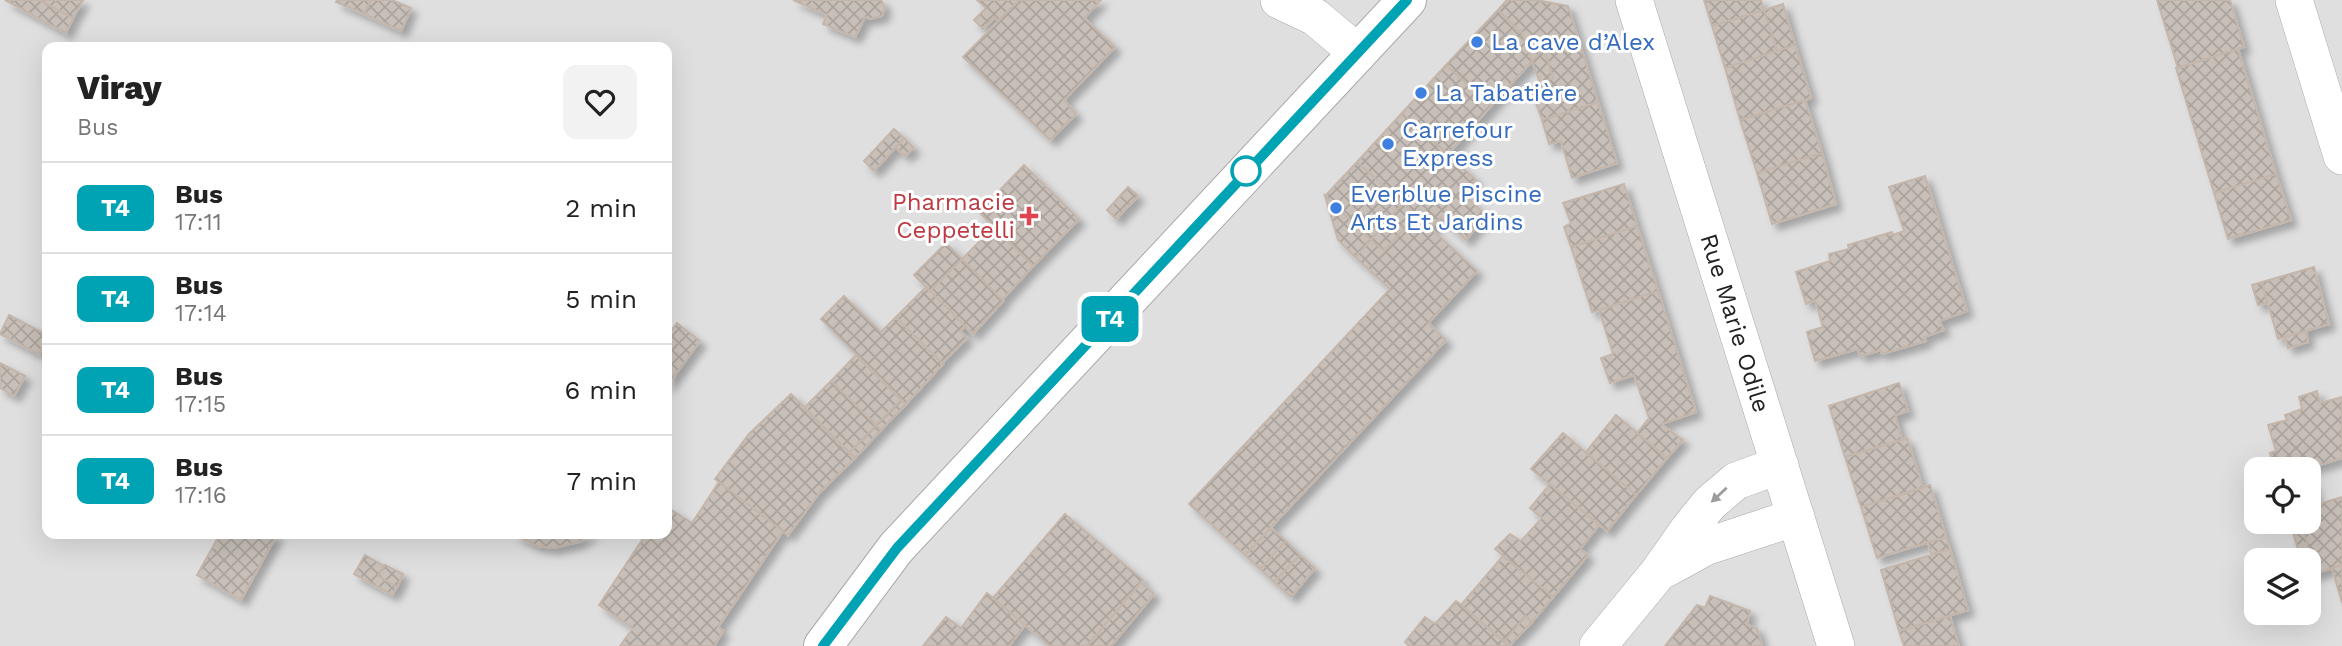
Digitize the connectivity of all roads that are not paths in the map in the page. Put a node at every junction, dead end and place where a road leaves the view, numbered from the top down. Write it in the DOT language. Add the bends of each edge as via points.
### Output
graph roads {
  1 [pos="1279,0"];
  2 [pos="1407,0"];
  3 [pos="1634,0"];
  4 [pos="2294,0"];
  5 [pos="1358,53"];
  6 [pos="2342,156"];
  7 [pos="1780,466"];
  8 [pos="1796,517"];
  9 [pos="1658,573"];
  10 [pos="823,646"];
  11 [pos="1598,646"];
  12 [pos="1836,646"];
  1 -- 5 [label="street" via="1315,17"];
  2 -- 5 [label="street"];
  3 -- 7 [label="street, Rue Marie Odile"];
  4 -- 6 [label="street"];
  5 -- 10 [label="street" via="897,548"];
  7 -- 8 [label="street, Rue Marie Odile"];
  7 -- 9 [label="street, one-way" via="1736,481 1722,491"];
  8 -- 9 [label="street" via="1705,547"];
  8 -- 12 [label="street, Rue Marie Odile"];
  9 -- 11 [label="street"];
}
